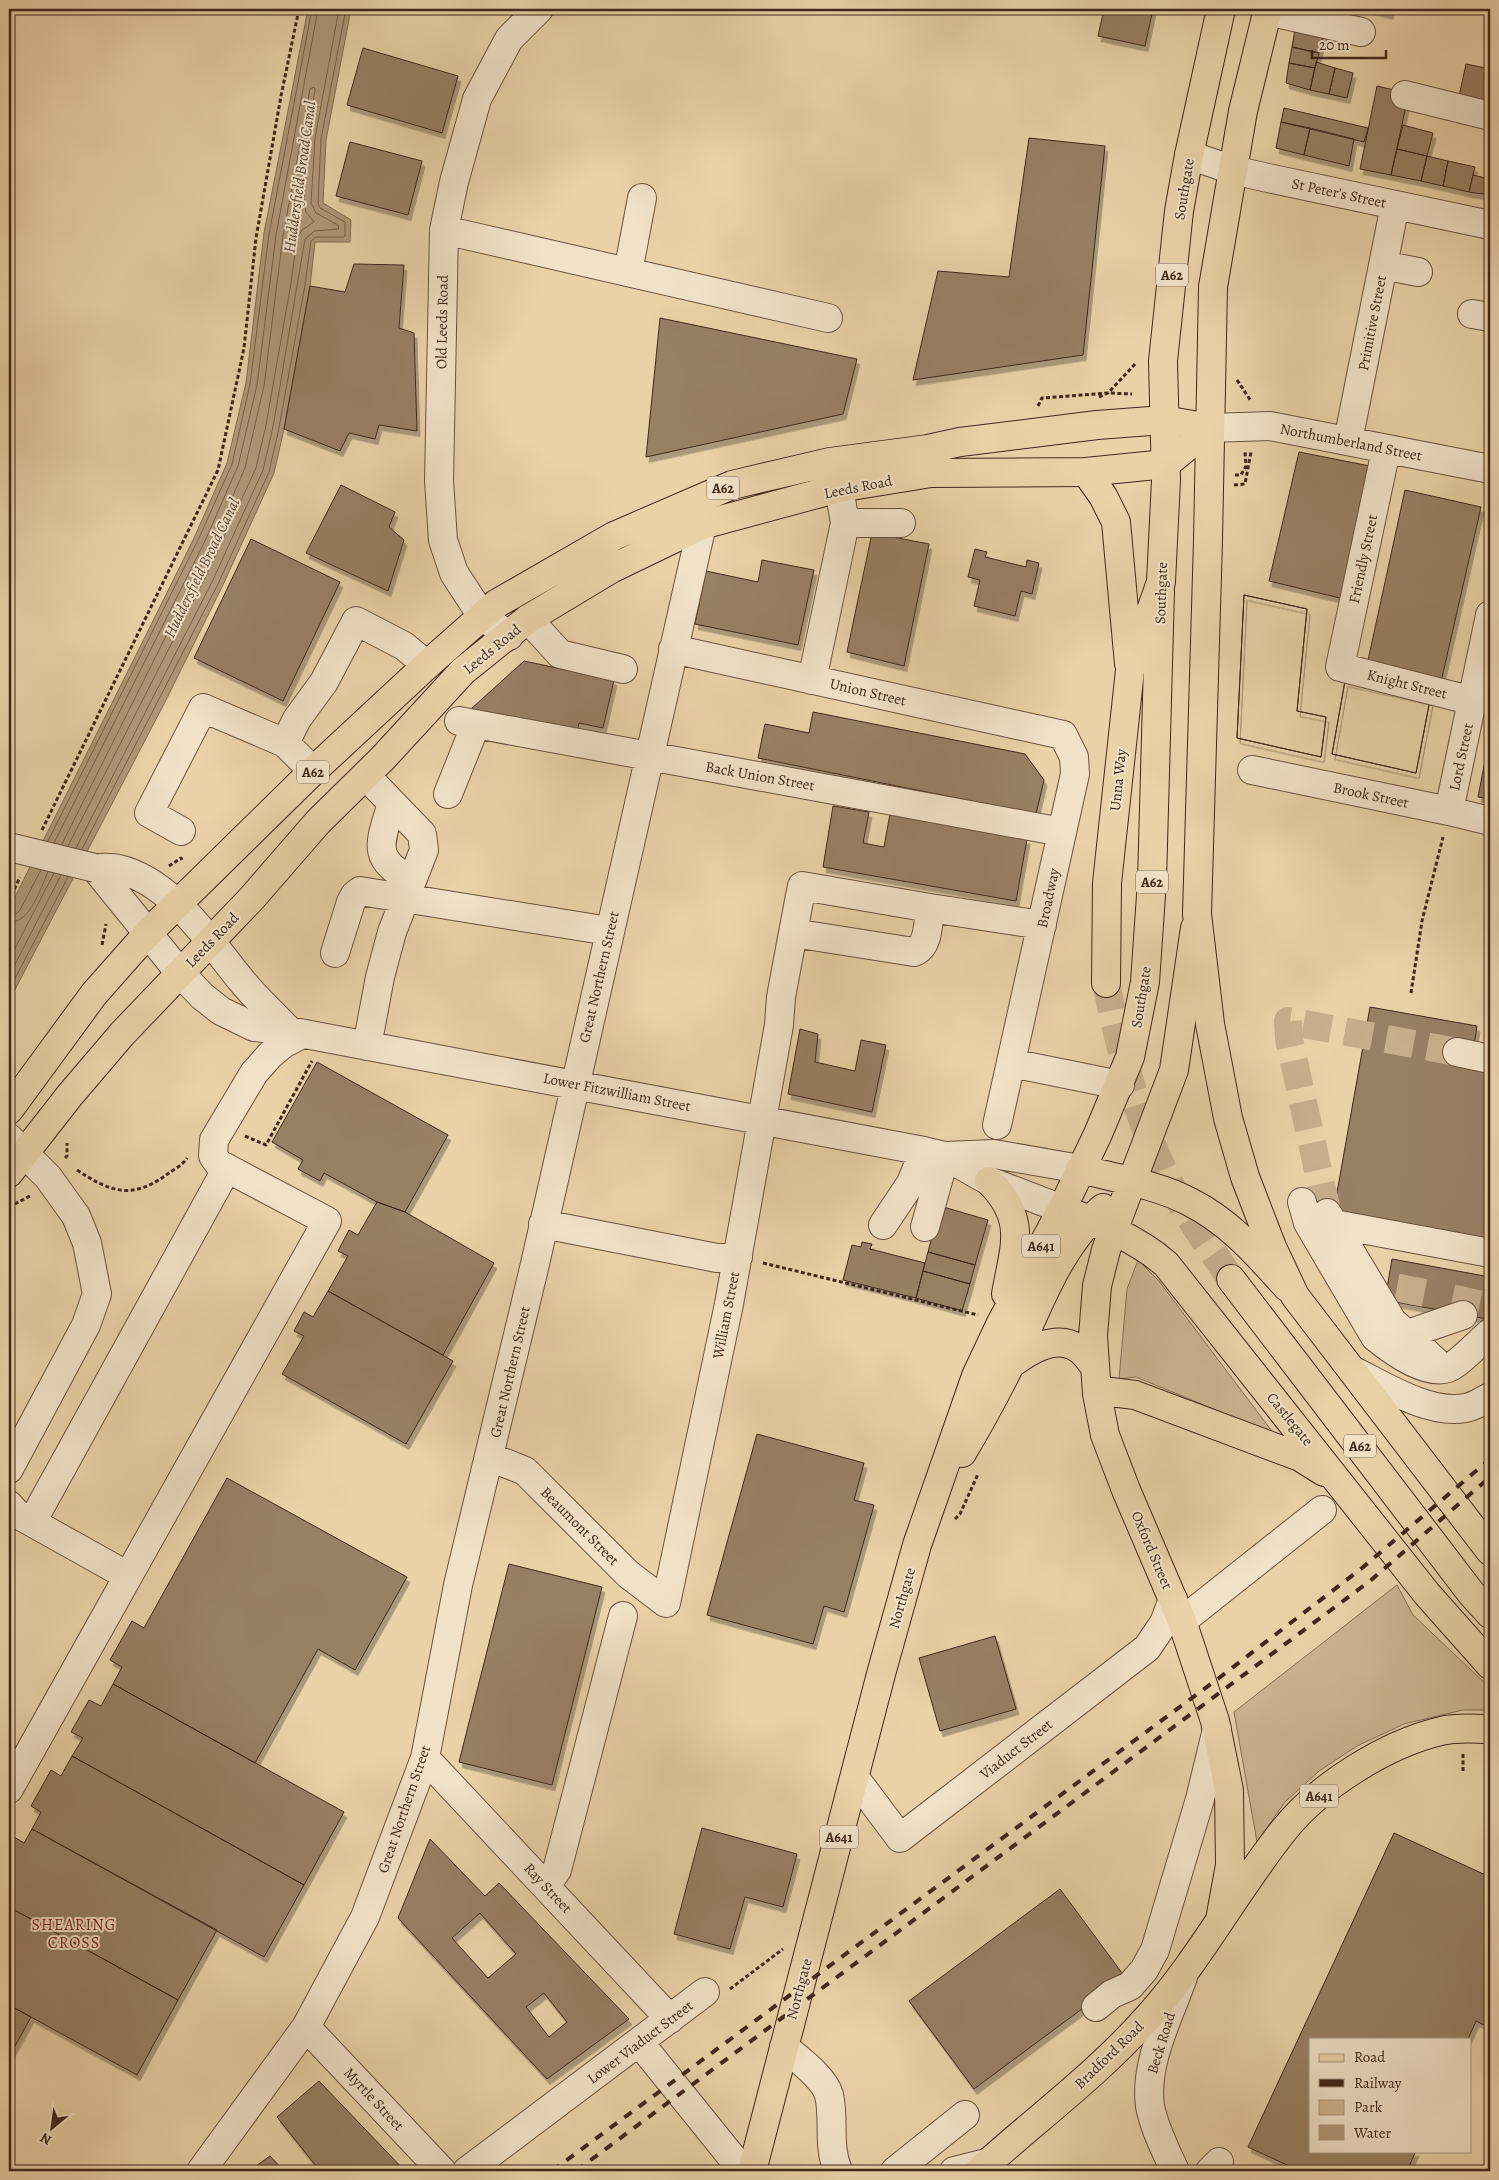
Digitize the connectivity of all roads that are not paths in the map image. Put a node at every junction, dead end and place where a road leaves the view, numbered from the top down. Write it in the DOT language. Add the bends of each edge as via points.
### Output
graph roads {
  1 [pos="539,9"];
  2 [pos="1221,9"];
  3 [pos="1267,10"];
  4 [pos="1361,32"];
  5 [pos="1405,95"];
  6 [pos="1490,116"];
  7 [pos="1189,155"];
  8 [pos="1233,170"];
  9 [pos="642,198"];
  10 [pos="1395,205"];
  11 [pos="1490,225"];
  12 [pos="444,230"];
  13 [pos="1383,265"];
  14 [pos="628,272"];
  15 [pos="1418,272"];
  16 [pos="828,318"];
  17 [pos="1164,420"];
  18 [pos="1210,428"];
  19 [pos="1348,442"];
  20 [pos="1386,450"];
  21 [pos="1166,464"];
  22 [pos="1490,469"];
  23 [pos="1086,472"];
  24 [pos="835,490"];
  25 [pos="845,523"];
  26 [pos="901,523"];
  27 [pos="702,525"];
  28 [pos="1161,582"];
  29 [pos="1490,615"];
  30 [pos="482,616"];
  31 [pos="519,628"];
  32 [pos="673,649"];
  33 [pos="427,665"];
  34 [pos="1340,667"];
  35 [pos="623,669"];
  36 [pos="1130,670"];
  37 [pos="804,678"];
  38 [pos="1473,701"];
  39 [pos="1063,736"];
  40 [pos="285,743"];
  41 [pos="650,756"];
  42 [pos="1252,770"];
  43 [pos="313,771"];
  44 [pos="366,776"];
  45 [pos="448,794"];
  46 [pos="392,803"];
  47 [pos="1449,811"];
  48 [pos="1490,821"];
  49 [pos="181,831"];
  50 [pos="1062,832"];
  51 [pos="9,847"];
  52 [pos="95,868"];
  53 [pos="408,889"];
  54 [pos="178,903"];
  55 [pos="930,908"];
  56 [pos="1197,914"];
  57 [pos="1042,925"];
  58 [pos="609,931"];
  59 [pos="148,933"];
  60 [pos="793,933"];
  61 [pos="210,942"];
  62 [pos="335,953"];
  63 [pos="180,973"];
  64 [pos="1106,983"];
  65 [pos="305,1034"];
  66 [pos="367,1046"];
  67 [pos="1456,1052"];
  68 [pos="1490,1059"];
  69 [pos="1011,1063"];
  70 [pos="575,1084"];
  71 [pos="1120,1085"];
  72 [pos="9,1110"];
  73 [pos="762,1120"];
  74 [pos="997,1125"];
  75 [pos="934,1154"];
  76 [pos="14,1155"];
  77 [pos="228,1168"];
  78 [pos="1080,1169"];
  79 [pos="989,1181"];
  80 [pos="1132,1182"];
  81 [pos="1062,1209"];
  82 [pos="1321,1212"];
  83 [pos="1089,1220"];
  84 [pos="544,1224"];
  85 [pos="883,1224"];
  86 [pos="925,1227"];
  87 [pos="1114,1230"];
  88 [pos="738,1257"];
  89 [pos="1480,1259"];
  90 [pos="1231,1279"];
  91 [pos="1295,1296"];
  92 [pos="1463,1315"];
  93 [pos="1402,1320"];
  94 [pos="1001,1323"];
  95 [pos="1490,1333"];
  96 [pos="1011,1364"];
  97 [pos="1094,1367"];
  98 [pos="1450,1368"];
  99 [pos="1352,1370"];
  100 [pos="1097,1394"];
  101 [pos="1490,1397"];
  102 [pos="490,1457"];
  103 [pos="9,1469"];
  104 [pos="1338,1481"];
  105 [pos="935,1498"];
  106 [pos="9,1505"];
  107 [pos="1322,1510"];
  108 [pos="32,1522"];
  109 [pos="1490,1551"];
  110 [pos="128,1576"];
  111 [pos="666,1603"];
  112 [pos="1177,1610"];
  113 [pos="1490,1614"];
  114 [pos="623,1616"];
  115 [pos="1490,1665"];
  116 [pos="1490,1729"];
  117 [pos="1217,1730"];
  118 [pos="425,1758"];
  119 [pos="855,1778"];
  120 [pos="9,1789"];
  121 [pos="546,1886"];
  122 [pos="1220,1920"];
  123 [pos="1185,1973"];
  124 [pos="706,1992"];
  125 [pos="1096,2007"];
  126 [pos="670,2019"];
  127 [pos="306,2027"];
  128 [pos="639,2042"];
  129 [pos="784,2047"];
  130 [pos="965,2115"];
  131 [pos="853,2138"];
  132 [pos="835,2164"];
  133 [pos="984,2166"];
  134 [pos="201,2171"];
  135 [pos="442,2171"];
  136 [pos="467,2171"];
  137 [pos="743,2171"];
  138 [pos="752,2171"];
  139 [pos="895,2171"];
  140 [pos="954,2171"];
  141 [pos="1175,2171"];
  1 -- 12 [label="street, Old Leeds Road" via="509,40 477,99"];
  2 -- 7 [label="main road, Southgate / A62"];
  3 -- 4 [label="street"];
  3 -- 8 [label="main road, A62"];
  5 -- 6 [label="street"];
  7 -- 8 [label="street, St Peter's Street"];
  7 -- 17 [label="main road, Southgate / A62" via="1163,361"];
  8 -- 10 [label="street, St Peter's Street"];
  8 -- 18 [label="main road, A62" via="1213,287"];
  9 -- 14 [label="street"];
  10 -- 11 [label="street, St Peter's Street"];
  10 -- 13 [label="street, Primitive Street"];
  12 -- 14 [label="street"];
  12 -- 30 [label="street, Old Leeds Road" via="450,404 440,481 443,540 454,573"];
  13 -- 15 [label="street"];
  13 -- 19 [label="street, Primitive Street"];
  14 -- 16 [label="street"];
  17 -- 18 [label="main road, A62"];
  17 -- 21 [label="main road, Southgate / A62"];
  17 -- 30 [label="main road, Leeds Road / A62" via="960,442 830,462 732,485 614,536 496,604"];
  18 -- 19 [label="street, Northumberland Street" via="1270,426"];
  18 -- 21 [label="main road"];
  18 -- 56 [label="main road, A62"];
  19 -- 20 [label="street, Northumberland Street"];
  20 -- 22 [label="street, Northumberland Street"];
  20 -- 34 [label="street, Friendly Street"];
  21 -- 23 [label="main road, Leeds Road / A62"];
  21 -- 28 [label="main road, Southgate / A62"];
  23 -- 24 [label="main road, Leeds Road / A62" via="931,474"];
  23 -- 36 [label="main road, A62" via="1116,522"];
  24 -- 25 [label="street"];
  24 -- 27 [label="main road, Leeds Road / A62"];
  24 -- 37 [label="street"];
  25 -- 26 [label="street"];
  25 -- 37 [label="street"];
  27 -- 31 [label="main road, Leeds Road / A62" via="611,569"];
  27 -- 32 [label="street, Great Northern Street"];
  28 -- 36 [label="main road, Unna Way / A62"];
  28 -- 71 [label="main road, Southgate / A62" via="1152,881 1145,982 1130,1058"];
  29 -- 38 [label="street, Lord Street"];
  30 -- 31 [label="street, Old Leeds Road"];
  30 -- 33 [label="main road, Leeds Road / A62"];
  31 -- 35 [label="street, Old Leeds Road" via="560,654"];
  31 -- 44 [label="main road, Leeds Road / A62" via="463,671"];
  32 -- 37 [label="street, Union Street"];
  32 -- 41 [label="street, Great Northern Street"];
  33 -- 40 [label="street" via="404,646 356,621 324,682 297,719"];
  33 -- 43 [label="main road, Leeds Road / A62"];
  34 -- 38 [label="street, Knight Street"];
  36 -- 64 [label="main road, Unna Way / A62" via="1107,883"];
  37 -- 39 [label="street, Union Street"];
  38 -- 47 [label="street, Lord Street"];
  39 -- 50 [label="street, Broadway" via="1074,757 1075,774"];
  40 -- 43 [label="street"];
  40 -- 49 [label="street" via="203,708 149,813"];
  41 -- 45 [label="street, Back Union Street" via="467,722"];
  41 -- 50 [label="street, Back Union Street"];
  41 -- 58 [label="street, Great Northern Street"];
  42 -- 47 [label="street, Brook Street"];
  43 -- 54 [label="main road, Leeds Road / A62"];
  44 -- 46 [label="street"];
  44 -- 61 [label="main road, Leeds Road / A62" via="318,822"];
  46 -- 53 [label="street" via="383,835 382,854"];
  46 -- 53 [label="street" via="422,834 424,850"];
  47 -- 48 [label="street, Brook Street"];
  50 -- 57 [label="street, Broadway"];
  51 -- 52 [label="street, bridge"];
  52 -- 54 [label="street" via="117,868 132,873"];
  52 -- 59 [label="street, Lower Fitzwilliam Street"];
  53 -- 58 [label="street"];
  53 -- 62 [label="street" via="360,891 355,895"];
  53 -- 66 [label="street" via="380,976"];
  54 -- 59 [label="main road, Leeds Road / A62"];
  54 -- 61 [label="street"];
  55 -- 57 [label="street"];
  55 -- 60 [label="street" via="924,944 914,952"];
  55 -- 60 [label="street, William Street" via="802,886"];
  56 -- 80 [label="main road, A62" via="1174,1070"];
  56 -- 91 [label="main road, A62" via="1210,1024 1228,1118 1251,1194"];
  57 -- 69 [label="street, Broadway"];
  58 -- 70 [label="street, Great Northern Street"];
  59 -- 63 [label="street, Lower Fitzwilliam Street"];
  59 -- 72 [label="main road, Leeds Road / A62" via="94,994"];
  60 -- 73 [label="street, William Street"];
  61 -- 63 [label="main road, Leeds Road"];
  61 -- 65 [label="street" via="243,982"];
  63 -- 65 [label="street, Lower Fitzwilliam Street" via="221,1011 254,1027"];
  63 -- 76 [label="main road, Leeds Road"];
  65 -- 66 [label="street, Lower Fitzwilliam Street"];
  65 -- 77 [label="street" via="283,1044 260,1067 222,1126 214,1140 213,1156"];
  66 -- 70 [label="street, Lower Fitzwilliam Street"];
  67 -- 68 [label="street"];
  69 -- 71 [label="street"];
  69 -- 74 [label="street, Broadway"];
  70 -- 73 [label="street, Lower Fitzwilliam Street"];
  70 -- 84 [label="street, Great Northern Street"];
  71 -- 78 [label="main road, Southgate / A62"];
  73 -- 75 [label="street, Lower Fitzwilliam Street"];
  73 -- 88 [label="street, William Street"];
  75 -- 78 [label="street, Lower Fitzwilliam Street" via="994,1154"];
  75 -- 79 [label="street, Lower Fitzwilliam Street"];
  75 -- 85 [label="street"];
  75 -- 86 [label="street"];
  76 -- 103 [label="street" via="48,1177 76,1216 87,1243 98,1294 86,1325"];
  77 -- 108 [label="street"];
  77 -- 110 [label="street" via="327,1221"];
  78 -- 80 [label="main road, A62"];
  78 -- 81 [label="main road, Northgate / A641"];
  79 -- 81 [label="street, Lower Fitzwilliam Street"];
  79 -- 94 [label="main road" via="1006,1202 1016,1224 1017,1235"];
  80 -- 83 [label="main road, A641"];
  80 -- 87 [label="main road, Oxford Street"];
  80 -- 91 [label="main road, A62" via="1181,1197 1221,1221 1249,1244"];
  81 -- 83 [label="main road, Castlegate / A62"];
  81 -- 94 [label="main road, Northgate / A641"];
  82 -- 89 [label="street" via="1418,1251"];
  82 -- 93 [label="street"];
  82 -- 98 [label="street" via="1308,1223 1374,1337 1420,1365 1439,1370"];
  83 -- 87 [label="main road, Castlegate / A62"];
  83 -- 96 [label="main road, A641" via="1056,1269"];
  84 -- 88 [label="street" via="717,1258"];
  84 -- 102 [label="street, Great Northern Street"];
  87 -- 97 [label="main road, Oxford Street" via="1097,1286"];
  87 -- 104 [label="main road, Castlegate / A62" via="1166,1264"];
  88 -- 111 [label="street, William Street"];
  90 -- 113 [label="main road, A62"];
  91 -- 99 [label="main road, A62"];
  92 -- 93 [label="street"];
  93 -- 98 [label="street" via="1434,1361"];
  94 -- 105 [label="main road, Northgate / A641" via="976,1376"];
  95 -- 98 [label="street"];
  96 -- 97 [label="main road" via="1034,1349 1056,1342 1080,1349"];
  96 -- 105 [label="main road, A641"];
  97 -- 100 [label="main road, Oxford Street"];
  99 -- 101 [label="street" via="1423,1403 1446,1409 1467,1408"];
  99 -- 109 [label="main road, A62"];
  100 -- 104 [label="main road" via="1135,1394 1300,1457"];
  100 -- 112 [label="main road, Oxford Street" via="1105,1434"];
  102 -- 111 [label="street, Beaumont Street" via="525,1471 628,1574"];
  102 -- 118 [label="street, Great Northern Street" via="458,1585"];
  104 -- 115 [label="main road, Castlegate / A62" via="1427,1594"];
  105 -- 119 [label="main road, Northgate / A641" via="917,1545"];
  106 -- 108 [label="street"];
  107 -- 112 [label="street"];
  108 -- 110 [label="street"];
  110 -- 120 [label="street"];
  112 -- 117 [label="main road, Oxford Street"];
  112 -- 119 [label="street, Viaduct Street" via="1147,1648 900,1838"];
  114 -- 121 [label="street" via="557,1870"];
  116 -- 122 [label="main road, A641" via="1442,1731 1388,1750 1330,1785 1285,1829"];
  117 -- 122 [label="main road, Oxford Street" via="1229,1790 1230,1865"];
  117 -- 125 [label="street" via="1192,1828 1155,1950 1130,1986 1112,1994"];
  118 -- 121 [label="street, Ray Street"];
  118 -- 127 [label="street, Great Northern Street" via="366,1917"];
  119 -- 129 [label="main road, Northgate / A641"];
  121 -- 126 [label="street, Ray Street"];
  122 -- 123 [label="main road, Bradford Road / A641"];
  123 -- 133 [label="main road, Bradford Road / A641" via="1103,2063"];
  123 -- 141 [label="street, Beck Road" via="1150,2072 1150,2106"];
  124 -- 126 [label="street, Lower Viaduct Street"];
  126 -- 128 [label="street, Lower Viaduct Street"];
  127 -- 134 [label="street, Great Northern Street"];
  127 -- 135 [label="street, Myrtle Street"];
  128 -- 136 [label="street, Lower Viaduct Street"];
  128 -- 137 [label="street"];
  129 -- 132 [label="street" via="811,2069 828,2093"];
  129 -- 138 [label="main road, A641"];
  130 -- 139 [label="street"];
  131 -- 132 [label="street"];
  133 -- 140 [label="street"];
}
